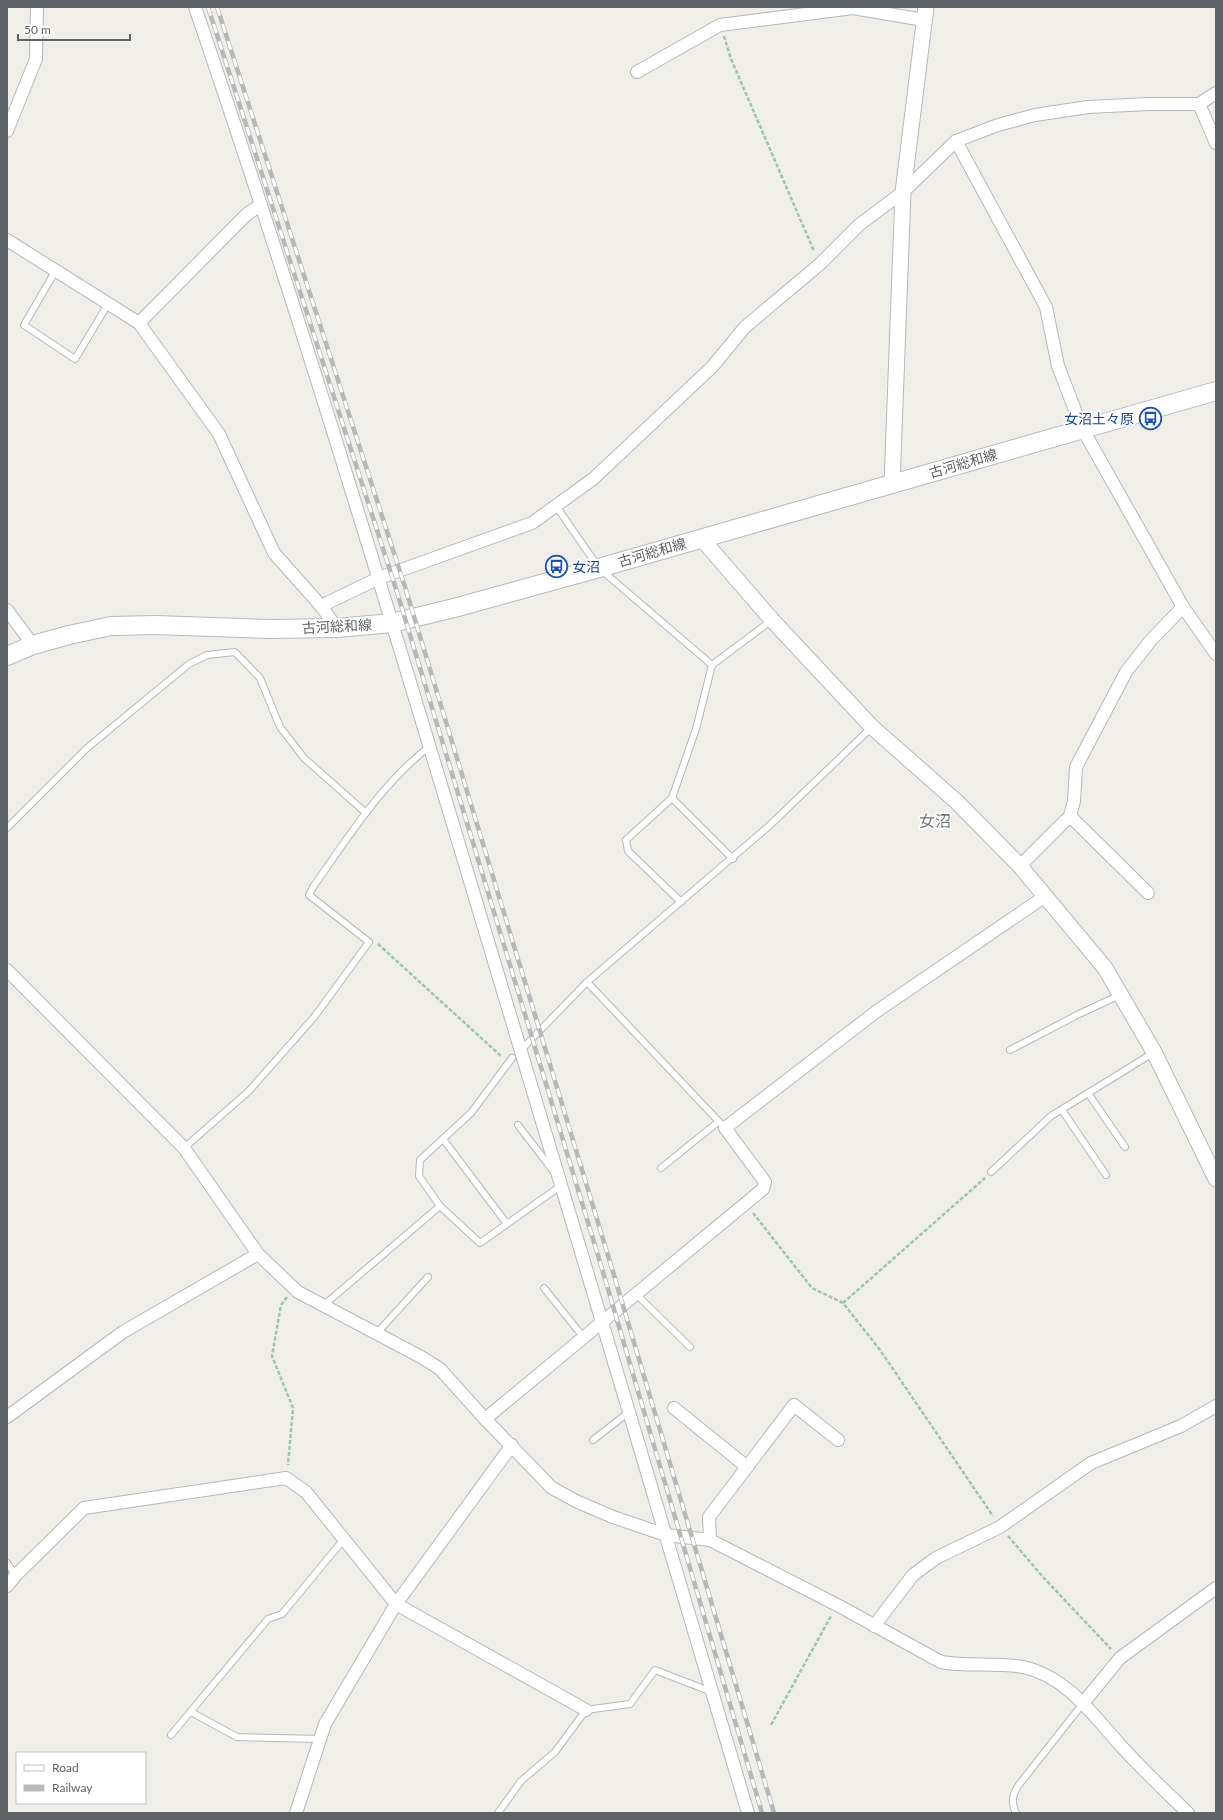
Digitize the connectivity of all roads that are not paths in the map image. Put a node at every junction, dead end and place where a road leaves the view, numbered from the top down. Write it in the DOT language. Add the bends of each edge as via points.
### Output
graph roads {
  1 [pos="38,7"];
  2 [pos="195,7"];
  3 [pos="925,13"];
  4 [pos="637,72"];
  5 [pos="1216,93"];
  6 [pos="1199,104"];
  7 [pos="7,131"];
  8 [pos="956,141"];
  9 [pos="1216,143"];
  10 [pos="903,192"];
  11 [pos="260,205"];
  12 [pos="7,240"];
  13 [pos="56,270"];
  14 [pos="108,304"];
  15 [pos="139,323"];
  16 [pos="1216,391"];
  17 [pos="1082,428"];
  18 [pos="892,484"];
  19 [pos="556,506"];
  20 [pos="701,538"];
  21 [pos="599,568"];
  22 [pos="379,578"];
  23 [pos="321,606"];
  24 [pos="1184,607"];
  25 [pos="7,610"];
  26 [pos="772,620"];
  27 [pos="392,623"];
  28 [pos="337,628"];
  29 [pos="33,645"];
  30 [pos="1216,654"];
  31 [pos="7,656"];
  32 [pos="712,665"];
  33 [pos="872,727"];
  34 [pos="430,746"];
  35 [pos="672,798"];
  36 [pos="366,813"];
  37 [pos="1070,816"];
  38 [pos="7,828"];
  39 [pos="733,859"];
  40 [pos="1020,866"];
  41 [pos="1148,892"];
  42 [pos="1044,897"];
  43 [pos="681,902"];
  44 [pos="7,970"];
  45 [pos="587,982"];
  46 [pos="1120,995"];
  47 [pos="1010,1050"];
  48 [pos="1154,1052"];
  49 [pos="517,1054"];
  50 [pos="1088,1093"];
  51 [pos="1062,1110"];
  52 [pos="518,1125"];
  53 [pos="722,1125"];
  54 [pos="443,1139"];
  55 [pos="1125,1147"];
  56 [pos="184,1148"];
  57 [pos="661,1168"];
  58 [pos="992,1172"];
  59 [pos="1106,1174"];
  60 [pos="1216,1179"];
  61 [pos="561,1183"];
  62 [pos="440,1206"];
  63 [pos="507,1224"];
  64 [pos="258,1254"];
  65 [pos="428,1277"];
  66 [pos="544,1288"];
  67 [pos="636,1294"];
  68 [pos="324,1305"];
  69 [pos="603,1323"];
  70 [pos="377,1333"];
  71 [pos="584,1338"];
  72 [pos="690,1347"];
  73 [pos="1216,1406"];
  74 [pos="674,1408"];
  75 [pos="629,1412"];
  76 [pos="7,1417"];
  77 [pos="485,1419"];
  78 [pos="593,1440"];
  79 [pos="838,1440"];
  80 [pos="512,1445"];
  81 [pos="747,1467"];
  82 [pos="666,1535"];
  83 [pos="344,1539"];
  84 [pos="710,1540"];
  85 [pos="7,1563"];
  86 [pos="16,1574"];
  87 [pos="7,1586"];
  88 [pos="1216,1588"];
  89 [pos="396,1604"];
  90 [pos="874,1626"];
  91 [pos="712,1692"];
  92 [pos="1084,1702"];
  93 [pos="586,1710"];
  94 [pos="191,1712"];
  95 [pos="171,1735"];
  96 [pos="320,1739"];
  97 [pos="296,1813"];
  98 [pos="498,1813"];
  99 [pos="748,1813"];
  100 [pos="1016,1813"];
  101 [pos="1188,1813"];
  1 -- 7 [label="street" via="36,59"];
  2 -- 11 [label="street"];
  3 -- 4 [label="street" via="853,8 720,25"];
  3 -- 10 [label="street"];
  5 -- 6 [label="street"];
  6 -- 8 [label="street" via="1088,107 1035,115 998,125"];
  6 -- 9 [label="street"];
  8 -- 10 [label="street"];
  8 -- 17 [label="street" via="1046,307 1058,366"];
  10 -- 18 [label="street"];
  10 -- 19 [label="street" via="860,225 820,264 745,327 712,367 593,479"];
  11 -- 15 [label="street" via="246,215"];
  11 -- 22 [label="street"];
  12 -- 13 [label="street"];
  13 -- 14 [label="street"];
  13 -- 14 [label="lane" via="24,325 75,359"];
  14 -- 15 [label="street"];
  15 -- 23 [label="street" via="219,434 274,553"];
  16 -- 17 [label="main road, 古河総和線"];
  17 -- 18 [label="main road, 古河総和線"];
  17 -- 24 [label="street"];
  18 -- 20 [label="main road, 古河総和線"];
  19 -- 21 [label="lane"];
  19 -- 22 [label="street" via="532,523"];
  20 -- 21 [label="main road, 古河総和線"];
  20 -- 26 [label="street"];
  21 -- 27 [label="main road, 古河総和線"];
  21 -- 32 [label="lane"];
  22 -- 23 [label="street"];
  22 -- 27 [label="street"];
  23 -- 28 [label="street"];
  24 -- 30 [label="street"];
  24 -- 37 [label="street" via="1151,640 1126,672 1076,767 1074,800"];
  25 -- 29 [label="street"];
  26 -- 32 [label="lane"];
  26 -- 33 [label="street"];
  27 -- 28 [label="main road, 古河総和線"];
  27 -- 34 [label="street"];
  28 -- 29 [label="main road, 古河総和線" via="111,626"];
  29 -- 31 [label="main road, 古河総和線"];
  32 -- 35 [label="lane" via="696,729"];
  33 -- 39 [label="lane"];
  33 -- 40 [label="street" via="957,802"];
  34 -- 36 [label="lane" via="403,769"];
  34 -- 49 [label="street"];
  35 -- 39 [label="lane"];
  35 -- 43 [label="lane" via="626,840 628,851"];
  36 -- 38 [label="lane" via="304,758 280,727 260,678 235,652 207,655 189,664 87,748"];
  36 -- 56 [label="lane" via="312,887 309,895 369,942 315,1016 249,1091"];
  37 -- 40 [label="street"];
  37 -- 41 [label="street"];
  39 -- 43 [label="lane"];
  40 -- 42 [label="street"];
  42 -- 46 [label="street" via="1105,968"];
  42 -- 53 [label="street" via="877,1011"];
  43 -- 45 [label="lane"];
  44 -- 56 [label="street"];
  45 -- 49 [label="lane"];
  45 -- 53 [label="lane"];
  46 -- 47 [label="lane"];
  46 -- 48 [label="street"];
  48 -- 50 [label="lane"];
  48 -- 60 [label="street"];
  49 -- 54 [label="lane" via="471,1113"];
  49 -- 61 [label="street"];
  50 -- 51 [label="lane"];
  50 -- 55 [label="lane"];
  51 -- 58 [label="lane" via="1052,1116"];
  51 -- 59 [label="lane"];
  52 -- 61 [label="lane"];
  53 -- 57 [label="lane"];
  53 -- 67 [label="street" via="765,1182 763,1189"];
  54 -- 62 [label="lane" via="420,1160 419,1176"];
  54 -- 63 [label="lane"];
  56 -- 64 [label="street"];
  61 -- 63 [label="lane"];
  61 -- 69 [label="street"];
  62 -- 63 [label="lane" via="480,1243"];
  62 -- 68 [label="lane"];
  64 -- 68 [label="street" via="298,1292"];
  64 -- 76 [label="street" via="123,1332"];
  65 -- 70 [label="lane"];
  66 -- 71 [label="lane"];
  67 -- 69 [label="street"];
  67 -- 72 [label="lane"];
  68 -- 70 [label="street"];
  69 -- 71 [label="street"];
  69 -- 75 [label="street"];
  70 -- 77 [label="street" via="440,1369"];
  71 -- 77 [label="street"];
  73 -- 90 [label="street" via="1181,1426 1092,1463 1000,1528 936,1558 913,1575"];
  74 -- 81 [label="street"];
  75 -- 78 [label="lane"];
  75 -- 82 [label="street"];
  77 -- 80 [label="street"];
  79 -- 81 [label="street" via="794,1405"];
  80 -- 82 [label="street" via="552,1488 613,1517"];
  80 -- 89 [label="street"];
  81 -- 84 [label="street" via="709,1517"];
  82 -- 84 [label="street"];
  82 -- 91 [label="street"];
  83 -- 86 [label="street" via="306,1492 286,1478 84,1508"];
  83 -- 89 [label="street"];
  83 -- 94 [label="lane" via="282,1614 268,1618"];
  84 -- 90 [label="street"];
  85 -- 86 [label="lane"];
  86 -- 87 [label="street"];
  88 -- 92 [label="street" via="1120,1658"];
  89 -- 93 [label="street"];
  89 -- 96 [label="street" via="324,1724"];
  90 -- 92 [label="street" via="941,1662 1022,1667 1044,1673"];
  91 -- 93 [label="lane" via="655,1670 630,1704"];
  91 -- 99 [label="street"];
  92 -- 100 [label="lane" via="1012,1795"];
  92 -- 101 [label="street" via="1121,1747"];
  93 -- 98 [label="lane" via="555,1752 520,1781"];
  94 -- 95 [label="lane"];
  94 -- 96 [label="lane" via="237,1737"];
  96 -- 97 [label="street"];
}
